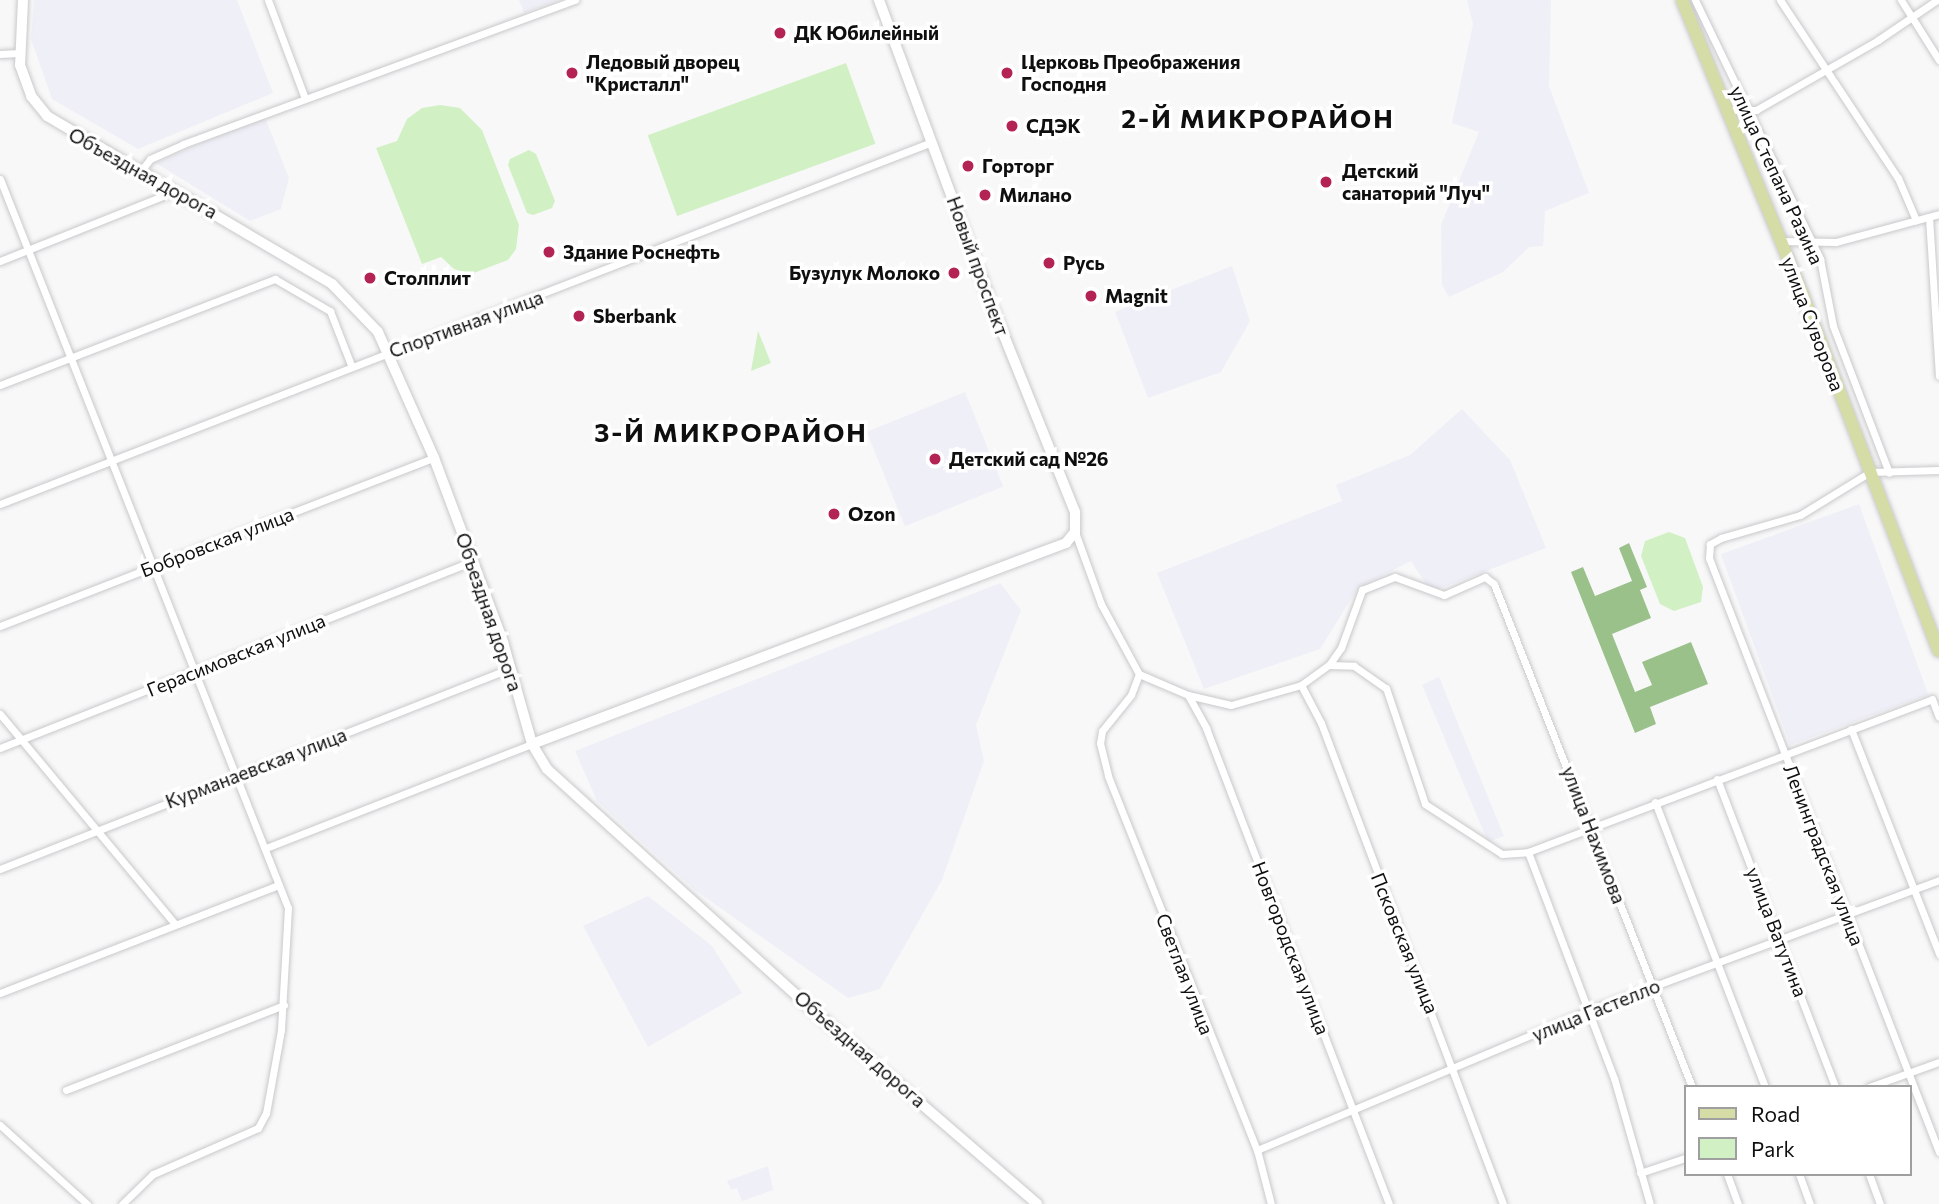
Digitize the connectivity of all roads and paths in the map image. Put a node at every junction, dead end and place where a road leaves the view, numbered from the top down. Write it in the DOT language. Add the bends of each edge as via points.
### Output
graph roads {
  1 [pos="23,0"];
  2 [pos="268,0"];
  3 [pos="575,0"];
  4 [pos="879,0"];
  5 [pos="1682,0"];
  6 [pos="1695,0"];
  7 [pos="1780,0"];
  8 [pos="1901,0"];
  9 [pos="1937,0"];
  10 [pos="1912,16"];
  11 [pos="19,53"];
  12 [pos="0,54"];
  13 [pos="1939,60"];
  14 [pos="1827,69"];
  15 [pos="304,96"];
  16 [pos="1728,110"];
  17 [pos="1746,110"];
  18 [pos="932,142"];
  19 [pos="140,172"];
  20 [pos="0,179"];
  21 [pos="174,191"];
  22 [pos="1939,214"];
  23 [pos="1929,217"];
  24 [pos="1916,220"];
  25 [pos="1780,241"];
  26 [pos="1808,241"];
  27 [pos="30,250"];
  28 [pos="0,261"];
  29 [pos="390,352"];
  30 [pos="70,357"];
  31 [pos="351,365"];
  32 [pos="1939,376"];
  33 [pos="0,385"];
  34 [pos="434,458"];
  35 [pos="110,461"];
  36 [pos="1939,470"];
  37 [pos="1870,472"];
  38 [pos="1889,473"];
  39 [pos="0,504"];
  40 [pos="1075,532"];
  41 [pos="473,561"];
  42 [pos="154,567"];
  43 [pos="0,626"];
  44 [pos="1939,651"];
  45 [pos="1329,664"];
  46 [pos="511,668"];
  47 [pos="195,671"];
  48 [pos="1139,674"];
  49 [pos="1301,685"];
  50 [pos="1188,695"];
  51 [pos="0,714"];
  52 [pos="1939,717"];
  53 [pos="1851,729"];
  54 [pos="22,740"];
  55 [pos="532,744"];
  56 [pos="0,748"];
  57 [pos="1784,754"];
  58 [pos="236,777"];
  59 [pos="1717,779"];
  60 [pos="1655,802"];
  61 [pos="1592,828"];
  62 [pos="96,830"];
  63 [pos="266,848"];
  64 [pos="1528,852"];
  65 [pos="0,869"];
  66 [pos="1939,880"];
  67 [pos="279,885"];
  68 [pos="1913,889"];
  69 [pos="1847,914"];
  70 [pos="174,923"];
  71 [pos="1780,939"];
  72 [pos="1939,954"];
  73 [pos="1717,963"];
  74 [pos="1653,986"];
  75 [pos="0,993"];
  76 [pos="284,1005"];
  77 [pos="1587,1011"];
  78 [pos="1939,1062"];
  79 [pos="1453,1068"];
  80 [pos="1908,1073"];
  81 [pos="1691,1085"];
  82 [pos="1764,1085"];
  83 [pos="1834,1085"];
  84 [pos="1875,1085"];
  85 [pos="66,1090"];
  86 [pos="1354,1109"];
  87 [pos="0,1125"];
  88 [pos="1257,1150"];
  89 [pos="1939,1152"];
  90 [pos="1684,1157"];
  91 [pos="1640,1173"];
  92 [pos="1728,1176"];
  93 [pos="1800,1176"];
  94 [pos="1869,1176"];
  95 [pos="87,1204"];
  96 [pos="122,1204"];
  97 [pos="1037,1204"];
  98 [pos="1270,1204"];
  99 [pos="1389,1204"];
  100 [pos="1503,1204"];
  101 [pos="1650,1204"];
  102 [pos="1738,1204"];
  103 [pos="1810,1204"];
  104 [pos="1880,1204"];
  1 -- 11 [label="main road, Объездная дорога"];
  2 -- 15 [label="street"];
  3 -- 15 [label="street" via="332,91"];
  4 -- 18 [label="street, Новый проспект"];
  5 -- 16 [label="main road, улица Суворова"];
  6 -- 17 [label="street, улица Степана Разина"];
  7 -- 14 [label="street"];
  8 -- 10 [label="street"];
  9 -- 10 [label="street"];
  10 -- 13 [label="street"];
  10 -- 14 [label="street"];
  11 -- 12 [label="street"];
  11 -- 19 [label="main road, Объездная дорога" via="26,86 47,116"];
  14 -- 17 [label="street" via="1756,110"];
  14 -- 24 [label="street" via="1898,178"];
  15 -- 19 [label="street" via="160,154"];
  16 -- 17 [label="street"];
  16 -- 25 [label="main road, улица Суворова"];
  17 -- 26 [label="street, улица Степана Разина"];
  18 -- 29 [label="street, Спортивная улица"];
  18 -- 40 [label="street, Новый проспект" via="1075,512"];
  19 -- 21 [label="main road, Объездная дорога"];
  20 -- 27 [label="street"];
  21 -- 27 [label="street"];
  21 -- 29 [label="main road, Объездная дорога" via="332,284 363,313"];
  22 -- 23 [label="street"];
  23 -- 24 [label="street"];
  23 -- 32 [label="street"];
  24 -- 26 [label="street" via="1836,242"];
  25 -- 26 [label="street"];
  25 -- 37 [label="main road, улица Суворова"];
  26 -- 38 [label="street, улица Степана Разина" via="1820,259 1833,326"];
  27 -- 28 [label="street"];
  27 -- 30 [label="street"];
  29 -- 31 [label="street, Спортивная улица"];
  29 -- 34 [label="main road, Объездная дорога"];
  30 -- 31 [label="street" via="275,279 330,311"];
  30 -- 33 [label="street"];
  30 -- 35 [label="street"];
  31 -- 35 [label="street, Спортивная улица"];
  34 -- 41 [label="main road, Объездная дорога"];
  34 -- 42 [label="street, Бобровская улица"];
  35 -- 39 [label="street, Спортивная улица"];
  35 -- 42 [label="street"];
  36 -- 38 [label="street"];
  37 -- 38 [label="street"];
  37 -- 44 [label="main road, улица Суворова"];
  37 -- 57 [label="street, Ленинградская улица" via="1800,515 1710,544 1709,558"];
  40 -- 48 [label="street" via="1101,604"];
  40 -- 55 [label="street" via="1066,543"];
  41 -- 46 [label="main road, Объездная дорога"];
  41 -- 47 [label="street, Герасимовская улица"];
  42 -- 43 [label="street, Бобровская улица"];
  42 -- 47 [label="street"];
  45 -- 49 [label="street"];
  45 -- 61 [label="street, улица Нахимова" via="1341,648 1362,590 1395,577 1444,595 1485,577 1494,584"];
  45 -- 64 [label="street" via="1353,666 1386,688 1425,804 1502,854"];
  46 -- 55 [label="main road, Объездная дорога"];
  46 -- 58 [label="street, Курманаевская улица"];
  47 -- 54 [label="street, Герасимовская улица"];
  47 -- 58 [label="street"];
  48 -- 50 [label="street"];
  48 -- 88 [label="street, Светлая улица" via="1131,695 1102,731 1100,743 1113,789"];
  49 -- 50 [label="street" via="1231,705"];
  49 -- 79 [label="street, Псковская улица" via="1321,723"];
  50 -- 86 [label="street, Новгородская улица" via="1206,728"];
  51 -- 54 [label="street"];
  52 -- 53 [label="street" via="1932,699"];
  53 -- 57 [label="street"];
  53 -- 68 [label="street"];
  54 -- 56 [label="street, Герасимовская улица"];
  54 -- 62 [label="street"];
  55 -- 63 [label="street"];
  55 -- 97 [label="main road, Объездная дорога" via="547,769 578,800"];
  57 -- 59 [label="street"];
  57 -- 69 [label="street, Ленинградская улица"];
  58 -- 62 [label="street, Курманаевская улица"];
  58 -- 63 [label="street"];
  59 -- 60 [label="street"];
  59 -- 71 [label="street, улица Ватутина"];
  60 -- 61 [label="street"];
  60 -- 73 [label="street"];
  61 -- 64 [label="street"];
  61 -- 74 [label="street, улица Нахимова"];
  62 -- 65 [label="street, Курманаевская улица"];
  62 -- 70 [label="street"];
  63 -- 67 [label="street"];
  64 -- 77 [label="street"];
  66 -- 68 [label="street, улица Гастелло"];
  67 -- 70 [label="street"];
  67 -- 76 [label="street" via="288,908"];
  68 -- 69 [label="street, улица Гастелло"];
  68 -- 72 [label="street"];
  69 -- 71 [label="street, улица Гастелло"];
  69 -- 80 [label="street, Ленинградская улица"];
  70 -- 75 [label="street"];
  71 -- 73 [label="street, улица Гастелло"];
  71 -- 83 [label="street, улица Ватутина"];
  73 -- 74 [label="street, улица Гастелло"];
  73 -- 82 [label="street"];
  74 -- 77 [label="street, улица Гастелло"];
  74 -- 81 [label="street, улица Нахимова"];
  76 -- 85 [label="street"];
  76 -- 96 [label="street" via="266,1113 258,1128 153,1174"];
  77 -- 79 [label="street, улица Гастелло"];
  77 -- 91 [label="street" via="1614,1077"];
  78 -- 80 [label="street"];
  79 -- 86 [label="street, улица Гастелло"];
  79 -- 100 [label="street, Псковская улица"];
  80 -- 84 [label="street"];
  80 -- 89 [label="street, Ленинградская улица"];
  86 -- 88 [label="street, улица Гастелло"];
  86 -- 99 [label="street, Новгородская улица"];
  87 -- 95 [label="street"];
  88 -- 98 [label="street, Светлая улица"];
  90 -- 91 [label="street"];
  91 -- 101 [label="street"];
  92 -- 102 [label="street"];
  93 -- 103 [label="street"];
  94 -- 104 [label="street"];
}
